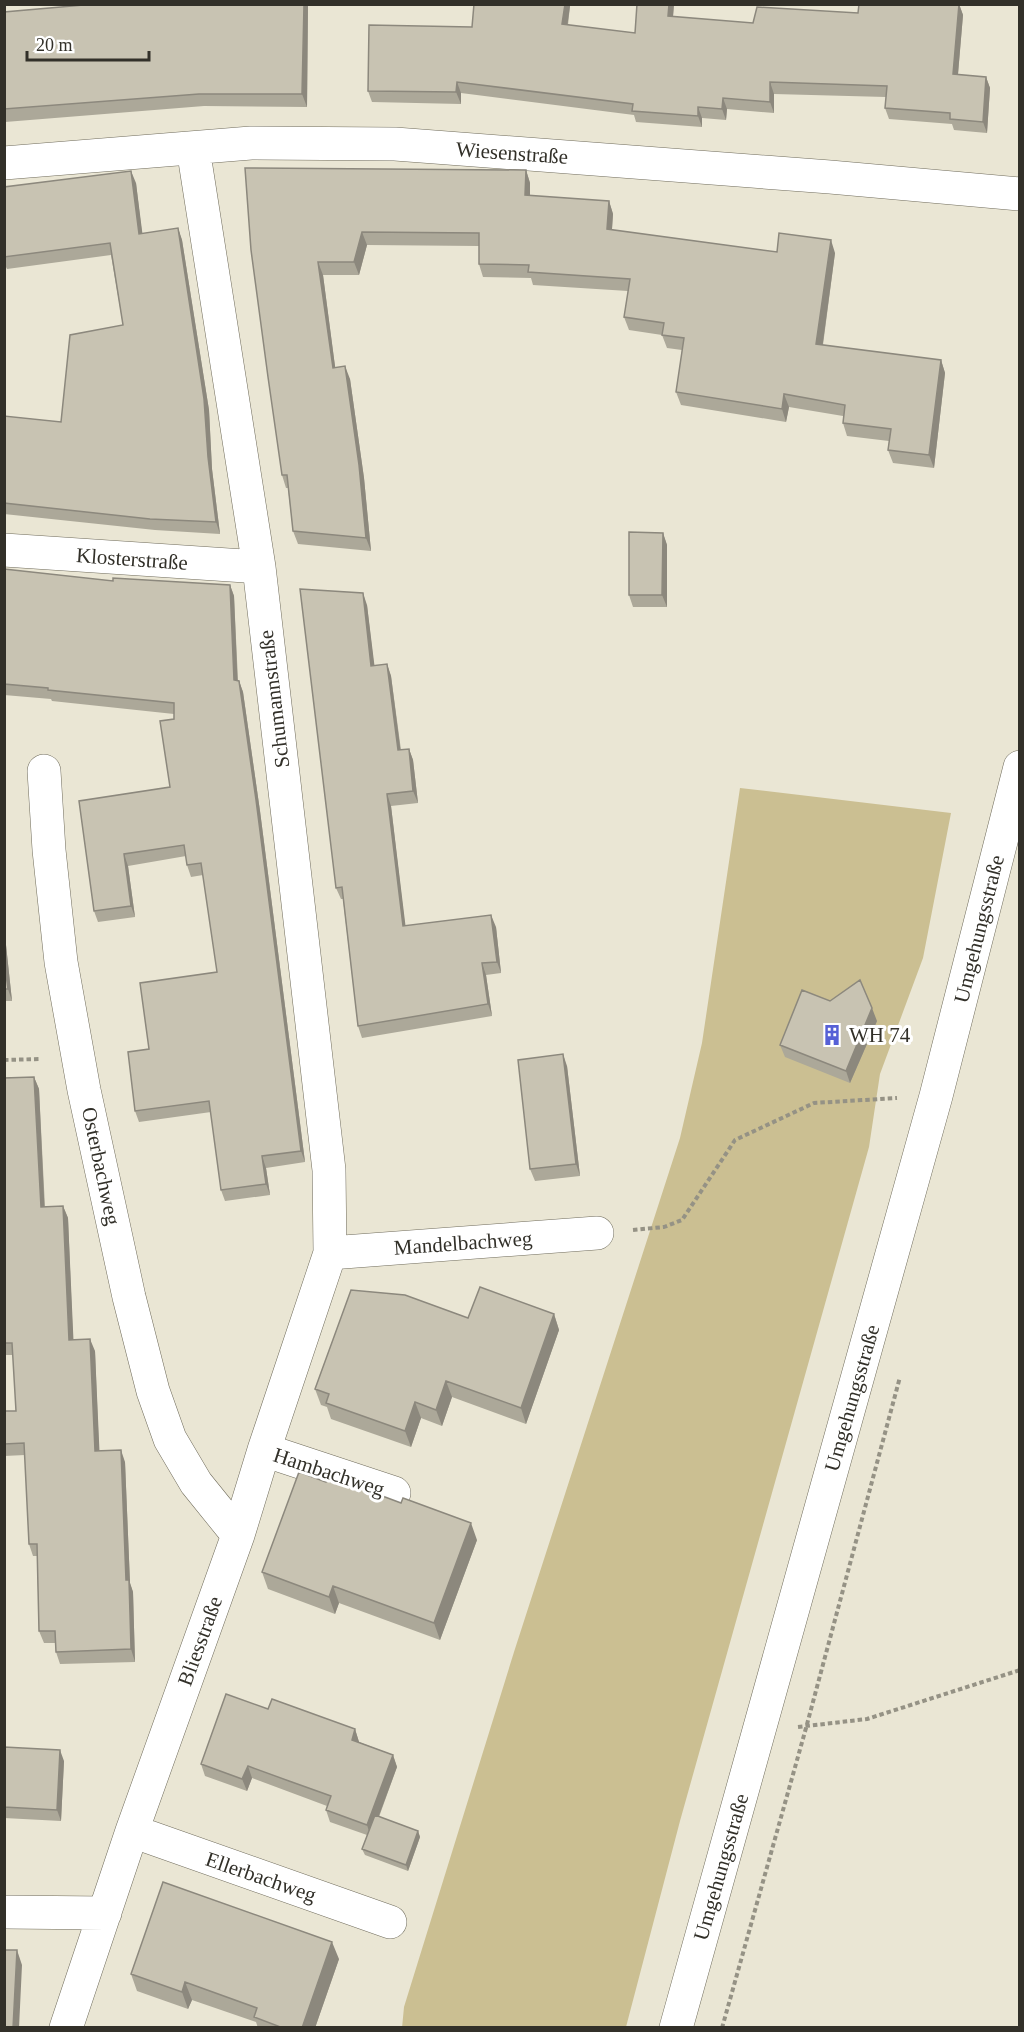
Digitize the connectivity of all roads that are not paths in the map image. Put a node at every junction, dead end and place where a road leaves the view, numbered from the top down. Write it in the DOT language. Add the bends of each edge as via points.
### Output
graph roads {
  1 [pos="193,148"];
  2 [pos="4,163"];
  3 [pos="1020,194"];
  4 [pos="4,550"];
  5 [pos="259,567"];
  6 [pos="1020,767"];
  7 [pos="44,771"];
  8 [pos="597,1233"];
  9 [pos="330,1253"];
  10 [pos="264,1450"];
  11 [pos="394,1493"];
  12 [pos="238,1535"];
  13 [pos="132,1831"];
  14 [pos="4,1912"];
  15 [pos="105,1913"];
  16 [pos="390,1922"];
  17 [pos="66,2028"];
  18 [pos="676,2028"];
  1 -- 2 [label="street, Wiesenstraße"];
  1 -- 3 [label="street, Wiesenstraße" via="251,143 395,144"];
  1 -- 5 [label="street, Schumannstraße"];
  4 -- 5 [label="street, Klosterstraße"];
  5 -- 9 [label="street, Schumannstraße" via="329,1170"];
  6 -- 18 [label="street, Umgehungsstraße" via="936,1096"];
  7 -- 12 [label="street, Osterbachweg" via="61,962 84,1090 134,1318 170,1439 196,1483"];
  8 -- 9 [label="street, Mandelbachweg"];
  9 -- 10 [label="street, Bliesstraße"];
  10 -- 11 [label="street, Hambachweg"];
  10 -- 12 [label="street, Bliesstraße"];
  12 -- 13 [label="street, Bliesstraße"];
  13 -- 15 [label="street, Bliesstraße"];
  13 -- 16 [label="street, Ellerbachweg"];
  14 -- 15 [label="street"];
  15 -- 17 [label="street, Bliesstraße"];
}
